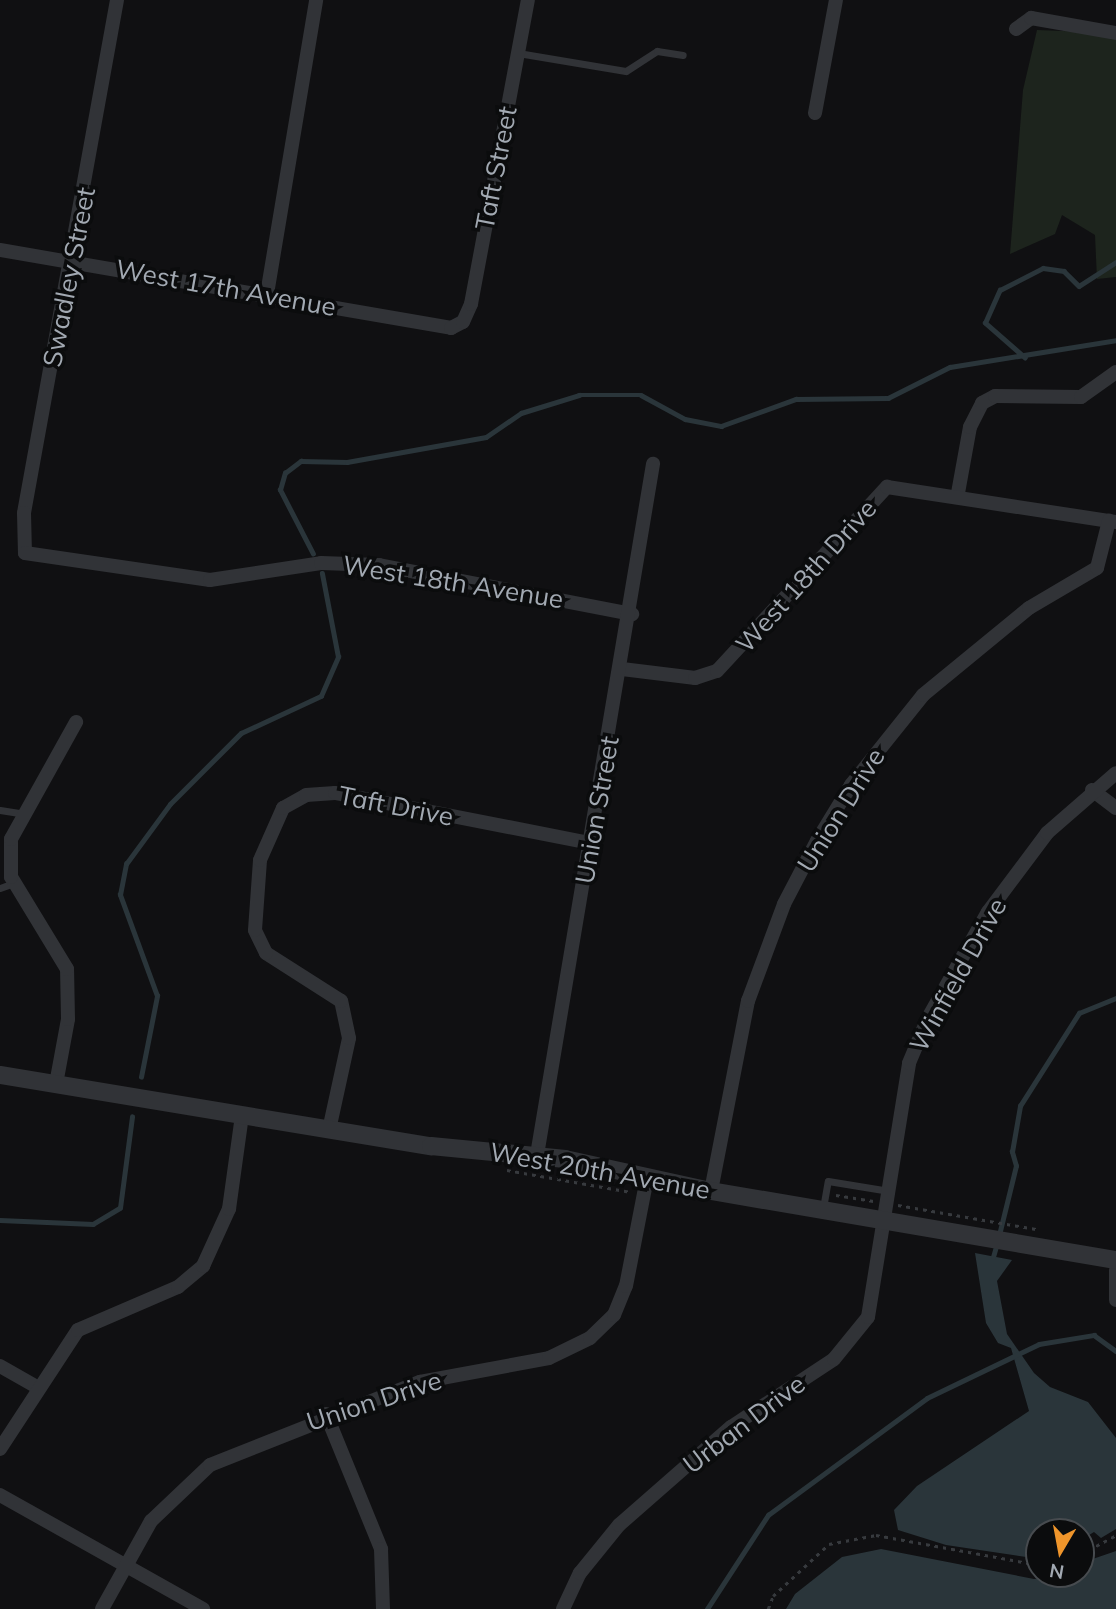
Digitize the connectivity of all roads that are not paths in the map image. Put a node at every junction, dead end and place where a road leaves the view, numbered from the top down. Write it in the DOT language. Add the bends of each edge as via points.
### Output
graph roads {
  1 [pos="117,0"];
  2 [pos="316,0"];
  3 [pos="528,0"];
  4 [pos="835,0"];
  5 [pos="1016,29"];
  6 [pos="1116,33"];
  7 [pos="518,53"];
  8 [pos="683,55"];
  9 [pos="815,113"];
  10 [pos="0,250"];
  11 [pos="74,263"];
  12 [pos="267,294"];
  13 [pos="451,328"];
  14 [pos="1116,372"];
  15 [pos="1116,386"];
  16 [pos="1092,393"];
  17 [pos="653,464"];
  18 [pos="958,493"];
  19 [pos="1113,521"];
  20 [pos="25,553"];
  21 [pos="632,614"];
  22 [pos="622,669"];
  23 [pos="76,722"];
  24 [pos="1116,773"];
  25 [pos="1092,790"];
  26 [pos="1116,808"];
  27 [pos="0,810"];
  28 [pos="24,814"];
  29 [pos="591,843"];
  30 [pos="5,859"];
  31 [pos="15,883"];
  32 [pos="0,888"];
  33 [pos="0,1075"];
  34 [pos="57,1084"];
  35 [pos="242,1115"];
  36 [pos="329,1129"];
  37 [pos="537,1155"];
  38 [pos="647,1178"];
  39 [pos="711,1191"];
  40 [pos="890,1191"];
  41 [pos="823,1210"];
  42 [pos="885,1220"];
  43 [pos="1116,1260"];
  44 [pos="1116,1270"];
  45 [pos="1116,1300"];
  46 [pos="0,1366"];
  47 [pos="37,1387"];
  48 [pos="326,1414"];
  49 [pos="0,1448"];
  50 [pos="0,1494"];
  51 [pos="127,1565"];
  52 [pos="102,1609"];
  53 [pos="204,1609"];
  54 [pos="383,1609"];
  55 [pos="563,1609"];
  1 -- 11 [label="street, Swadley Street"];
  2 -- 12 [label="street"];
  3 -- 7 [label="street, Taft Street"];
  4 -- 9 [label="street"];
  5 -- 6 [label="street" via="1031,18"];
  7 -- 8 [label="lane" via="626,71 657,51"];
  7 -- 13 [label="street, Taft Street" via="471,304 463,322"];
  10 -- 11 [label="street, West 17th Avenue"];
  11 -- 12 [label="street, West 17th Avenue"];
  11 -- 20 [label="street, Swadley Street" via="23,513"];
  12 -- 13 [label="street, West 17th Avenue"];
  14 -- 16 [label="street"];
  15 -- 16 [label="street"];
  16 -- 18 [label="street" via="995,396 982,403 970,427"];
  17 -- 21 [label="street, Union Street"];
  18 -- 19 [label="street, West 18th Drive"];
  18 -- 22 [label="street, West 18th Drive" via="887,487 717,671 695,678"];
  19 -- 39 [label="street, Union Drive" via="1097,568 1029,608 950,670 888,736 817,841 784,904 748,1001"];
  20 -- 21 [label="street, West 18th Avenue" via="210,580 321,563 379,565"];
  21 -- 22 [label="street, Union Street"];
  22 -- 29 [label="street, Union Street"];
  23 -- 28 [label="street"];
  24 -- 25 [label="street, Winfield Drive"];
  25 -- 26 [label="street"];
  25 -- 40 [label="street, Winfield Drive" via="1047,833 988,912 928,1018 909,1063"];
  27 -- 28 [label="lane"];
  28 -- 30 [label="street"];
  29 -- 36 [label="street, Taft Drive" via="335,793 306,795 283,808 260,860 255,930 266,953 341,1002 349,1038"];
  29 -- 37 [label="street, Union Street"];
  30 -- 31 [label="street"];
  31 -- 32 [label="lane"];
  31 -- 34 [label="street" via="67,969 68,1019"];
  33 -- 34 [label="street, West 20th Avenue"];
  34 -- 35 [label="street, West 20th Avenue"];
  35 -- 36 [label="street, West 20th Avenue"];
  35 -- 47 [label="street" via="229,1209 203,1266 178,1287 78,1330"];
  36 -- 37 [label="street, West 20th Avenue"];
  37 -- 38 [label="street, West 20th Avenue"];
  38 -- 39 [label="street, West 20th Avenue"];
  38 -- 48 [label="street, Union Drive" via="626,1286 614,1315 590,1338 549,1359 420,1382"];
  39 -- 41 [label="street, West 20th Avenue"];
  40 -- 41 [label="lane" via="828,1181"];
  40 -- 42 [label="street, Winfield Drive"];
  41 -- 42 [label="street, West 20th Avenue"];
  42 -- 43 [label="street, West 20th Avenue"];
  42 -- 55 [label="street, Urban Drive" via="868,1317 834,1359 731,1427 619,1525 580,1573"];
  44 -- 45 [label="street"];
  46 -- 47 [label="street"];
  47 -- 49 [label="street"];
  48 -- 51 [label="street, Union Drive" via="187,1480 151,1521"];
  48 -- 54 [label="street" via="381,1549"];
  50 -- 51 [label="street"];
  51 -- 52 [label="street, Union Drive"];
  51 -- 53 [label="street"];
}
